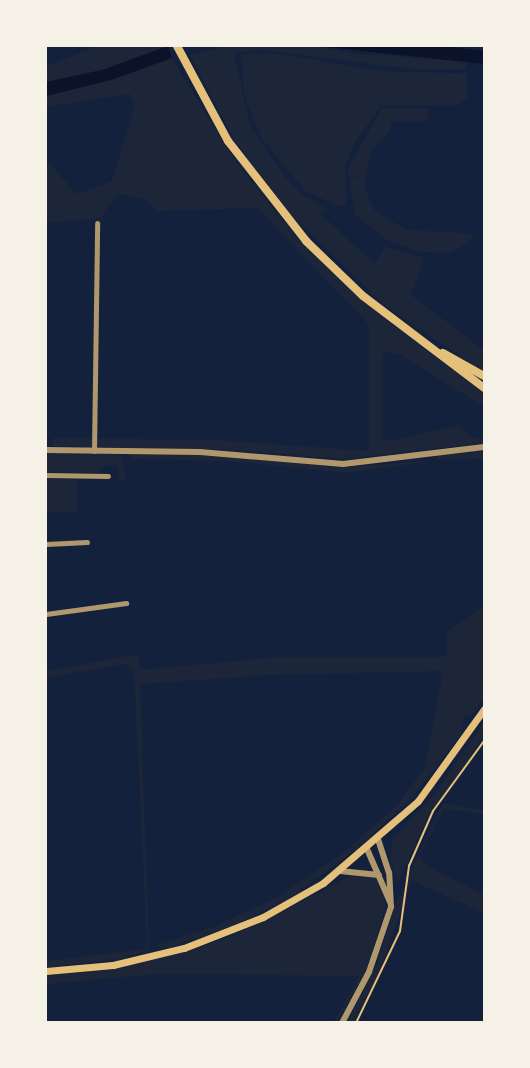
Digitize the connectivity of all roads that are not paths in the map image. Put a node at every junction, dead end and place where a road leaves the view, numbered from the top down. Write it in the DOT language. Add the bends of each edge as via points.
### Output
graph roads {
  1 [pos="177,46"];
  2 [pos="97,223"];
  3 [pos="419,340"];
  4 [pos="485,376"];
  5 [pos="485,388"];
  6 [pos="485,447"];
  7 [pos="46,450"];
  8 [pos="94,451"];
  9 [pos="46,475"];
  10 [pos="108,476"];
  11 [pos="87,542"];
  12 [pos="46,544"];
  13 [pos="126,603"];
  14 [pos="46,614"];
  15 [pos="485,709"];
  16 [pos="378,840"];
  17 [pos="367,849"];
  18 [pos="340,871"];
  19 [pos="381,876"];
  20 [pos="391,907"];
  21 [pos="46,971"];
  22 [pos="342,1023"];
  1 -- 3 [label="main road" via="210,111 249,172 306,241 363,296"];
  2 -- 8 [label="street"];
  3 -- 4 [label="main road"];
  3 -- 5 [label="main road"];
  6 -- 8 [label="street" via="343,464 200,452"];
  7 -- 8 [label="street"];
  9 -- 10 [label="street"];
  11 -- 12 [label="street"];
  13 -- 14 [label="street"];
  15 -- 16 [label="main road" via="418,802"];
  16 -- 17 [label="main road"];
  16 -- 20 [label="street" via="390,873"];
  17 -- 18 [label="main road"];
  17 -- 19 [label="street"];
  18 -- 19 [label="street" via="371,871"];
  18 -- 21 [label="main road" via="263,917 218,937 150,957"];
  19 -- 20 [label="street"];
  20 -- 22 [label="street" via="369,972"];
}
